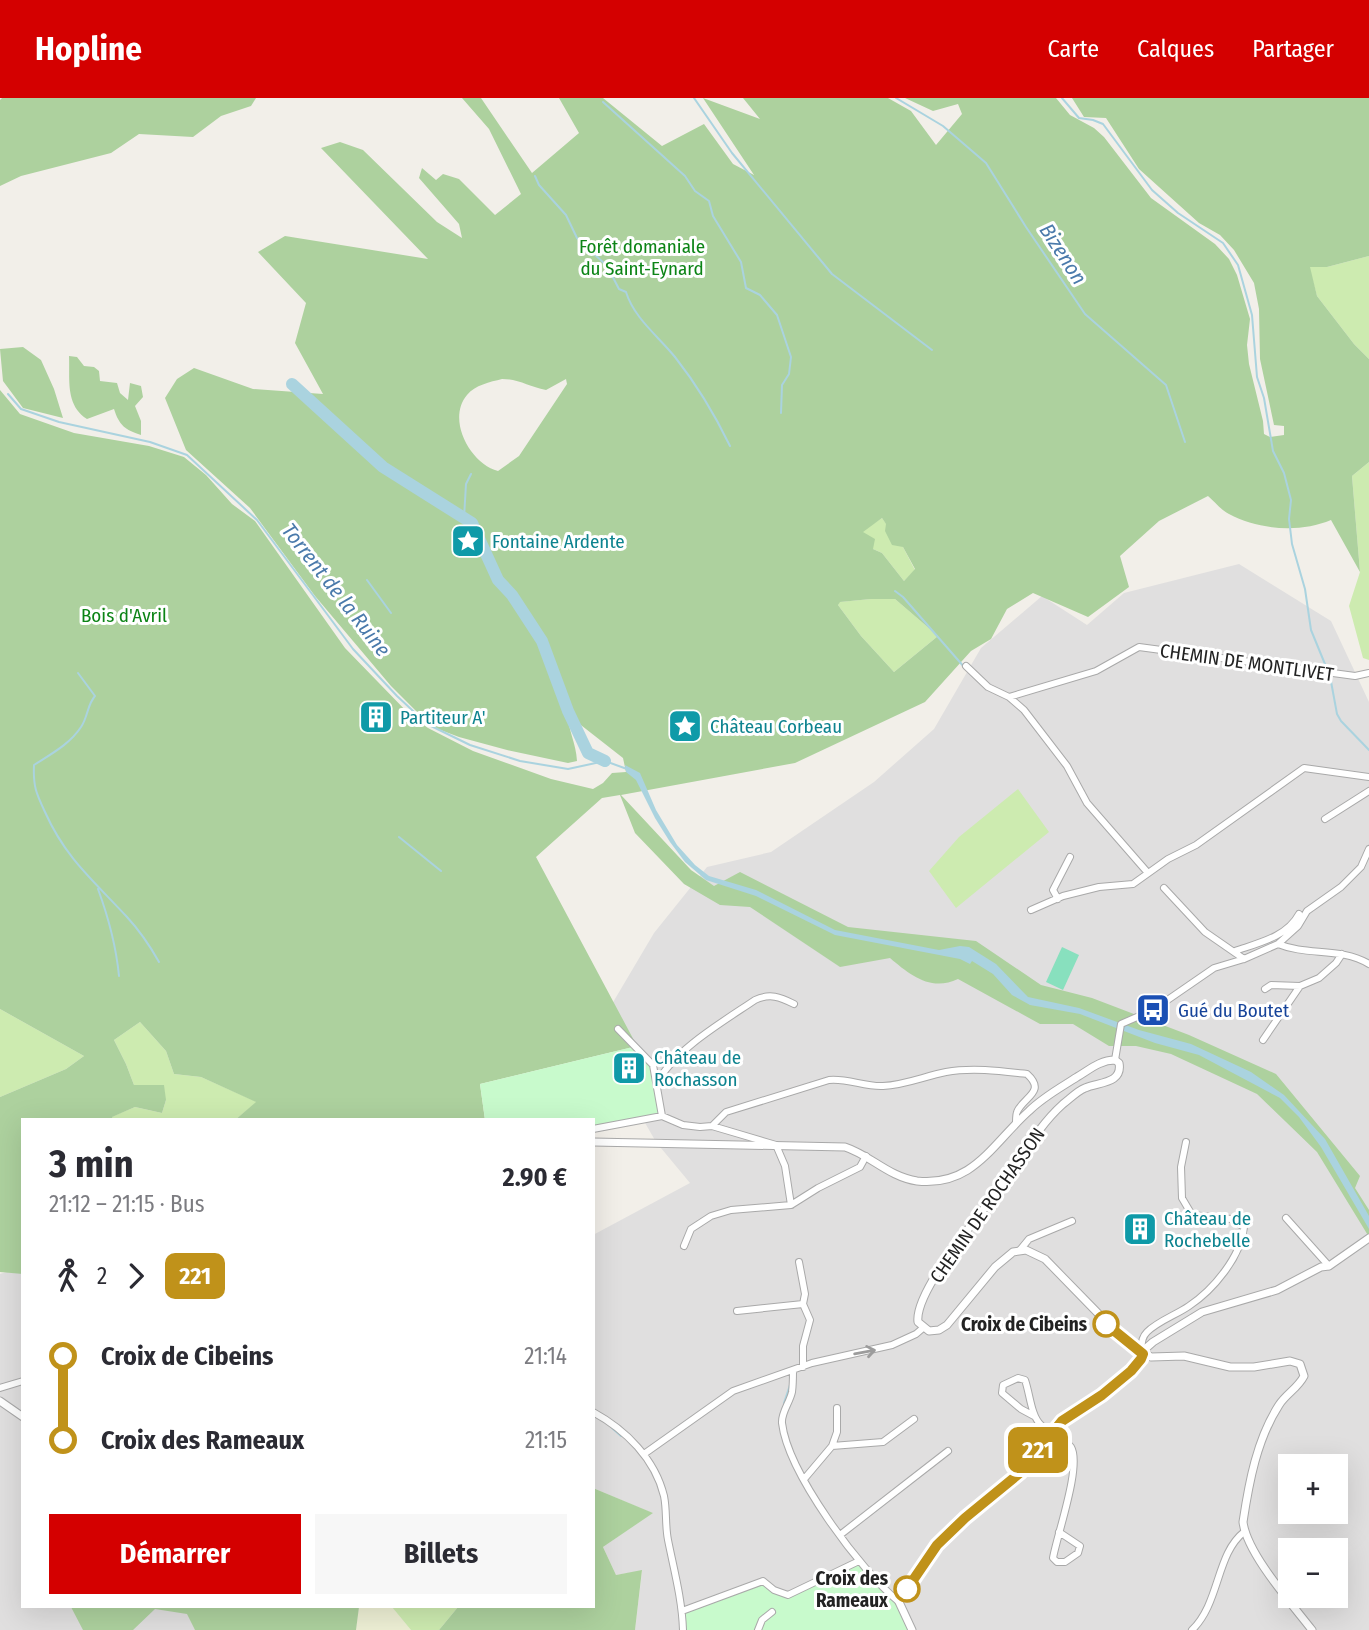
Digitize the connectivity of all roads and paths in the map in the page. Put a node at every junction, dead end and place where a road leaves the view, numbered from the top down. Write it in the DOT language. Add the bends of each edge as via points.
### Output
graph roads {
  1 [pos="966,666"];
  2 [pos="1369,673"];
  3 [pos="1009,697"];
  4 [pos="1369,777"];
  5 [pos="1369,791"];
  6 [pos="1325,819"];
  7 [pos="1369,849"];
  8 [pos="1070,857"];
  9 [pos="1148,873"];
  10 [pos="1164,888"];
  11 [pos="1058,899"];
  12 [pos="1031,910"];
  13 [pos="1299,914"];
  14 [pos="1278,944"];
  15 [pos="1235,951"];
  16 [pos="1342,954"];
  17 [pos="1244,959"];
  18 [pos="1369,964"];
  19 [pos="1300,986"];
  20 [pos="1265,989"];
  21 [pos="794,1004"];
  22 [pos="618,1029"];
  23 [pos="1263,1040"];
  24 [pos="1115,1060"];
  25 [pos="657,1083"];
  26 [pos="662,1116"];
  27 [pos="1016,1123"];
  28 [pos="712,1126"];
  29 [pos="595,1129"];
  30 [pos="595,1142"];
  31 [pos="1186,1142"];
  32 [pos="776,1145"];
  33 [pos="866,1156"];
  34 [pos="790,1205"];
  35 [pos="1286,1218"];
  36 [pos="1072,1221"];
  37 [pos="1368,1242"];
  38 [pos="684,1246"];
  39 [pos="1020,1250"];
  40 [pos="799,1262"];
  41 [pos="1329,1266"];
  42 [pos="803,1304"];
  43 [pos="737,1311"];
  44 [pos="923,1328"];
  45 [pos="1142,1353"];
  46 [pos="803,1367"];
  47 [pos="793,1370"];
  48 [pos="21,1382"];
  49 [pos="0,1388"];
  50 [pos="0,1401"];
  51 [pos="837,1408"];
  52 [pos="595,1413"];
  53 [pos="1034,1416"];
  54 [pos="21,1417"];
  55 [pos="914,1419"];
  56 [pos="1053,1431"];
  57 [pos="832,1446"];
  58 [pos="948,1451"];
  59 [pos="644,1454"];
  60 [pos="805,1478"];
  61 [pos="1059,1532"];
  62 [pos="1244,1532"];
  63 [pos="840,1535"];
  64 [pos="859,1561"];
  65 [pos="899,1602"];
  66 [pos="682,1611"];
  67 [pos="772,1612"];
  68 [pos="683,1630"];
  69 [pos="758,1630"];
  70 [pos="912,1630"];
  71 [pos="1192,1630"];
  72 [pos="1312,1630"];
  1 -- 3 [label="street" via="988,687"];
  2 -- 3 [label="street, CHEMIN DE MONTLIVET" via="1355,676 1139,647 1097,671"];
  3 -- 9 [label="street" via="1050,742 1087,803"];
  4 -- 9 [label="street" via="1304,768 1196,845"];
  5 -- 6 [label="street"];
  7 -- 14 [label="street" via="1361,867 1307,912"];
  8 -- 11 [label="street" via="1053,890"];
  9 -- 11 [label="street" via="1133,884 1099,887"];
  10 -- 15 [label="street" via="1205,932"];
  11 -- 12 [label="street"];
  13 -- 15 [label="street" via="1269,940"];
  14 -- 16 [label="street"];
  14 -- 17 [label="street"];
  15 -- 17 [label="street"];
  16 -- 18 [label="street"];
  16 -- 19 [label="street" via="1319,978"];
  17 -- 24 [label="street" via="1214,968 1153,1010 1121,1024"];
  19 -- 20 [label="street"];
  19 -- 23 [label="street"];
  21 -- 25 [label="street" via="766,995 755,1000 677,1058"];
  22 -- 25 [label="street" via="649,1059"];
  24 -- 27 [label="street, CHEMIN DE ROCHASSON" via="1097,1064 1049,1094"];
  24 -- 44 [label="street, CHEMIN DE ROCHASSON" via="1120,1068 1116,1077 1083,1088 1032,1137 1001,1188 963,1234 923,1301 918,1315"];
  25 -- 26 [label="street"];
  26 -- 28 [label="street" via="691,1127"];
  26 -- 29 [label="street"];
  27 -- 28 [label="street" via="1016,1112 1033,1093 1033,1079 1027,1074 950,1071 879,1086 829,1080 726,1112"];
  27 -- 33 [label="street, CHEMIN DE ROCHASSON" via="953,1179 912,1180 892,1174"];
  28 -- 32 [label="street"];
  30 -- 32 [label="street, CHEMIN DE ROCHASSON"];
  31 -- 45 [label="street" via="1182,1198 1192,1215 1231,1219 1244,1227 1243,1241 1208,1290 1149,1330 1142,1339"];
  32 -- 33 [label="street, CHEMIN DE ROCHASSON" via="845,1147"];
  32 -- 34 [label="street" via="785,1166"];
  33 -- 34 [label="street" via="860,1167"];
  34 -- 38 [label="street" via="711,1216 691,1229"];
  35 -- 41 [label="street"];
  36 -- 39 [label="street" via="1029,1239"];
  37 -- 41 [label="street"];
  39 -- 44 [label="street, CHEMIN DE ROCHASSON" via="995,1267 947,1325 939,1330"];
  39 -- 45 [label="street" via="1045,1259 1106,1324"];
  40 -- 42 [label="street"];
  41 -- 45 [label="street" via="1277,1290 1202,1312"];
  42 -- 43 [label="street"];
  42 -- 46 [label="street" via="810,1320"];
  46 -- 44 [label="street, one-way" via="877,1350"];
  45 -- 56 [label="street" via="1131,1371"];
  45 -- 62 [label="street" via="1184,1356 1230,1367 1295,1361 1303,1369 1300,1385 1281,1402 1260,1446"];
  46 -- 47 [label="street"];
  47 -- 59 [label="street" via="727,1394"];
  47 -- 60 [label="street" via="792,1392 782,1421 793,1458"];
  48 -- 49 [label="street"];
  50 -- 54 [label="street"];
  51 -- 57 [label="street"];
  52 -- 59 [label="street"];
  53 -- 53 [label="street" via="1025,1380 1018,1378 1003,1385 1002,1393"];
  53 -- 56 [label="street" via="1042,1427"];
  55 -- 57 [label="street" via="883,1442"];
  56 -- 61 [label="street" via="1072,1449 1075,1462"];
  56 -- 65 [label="street" via="1021,1472 937,1545"];
  57 -- 60 [label="street"];
  58 -- 63 [label="street"];
  59 -- 66 [label="street" via="664,1495"];
  60 -- 63 [label="street"];
  61 -- 61 [label="street" via="1053,1558 1065,1562 1080,1546"];
  62 -- 71 [label="street" via="1225,1558 1218,1584"];
  62 -- 72 [label="street"];
  63 -- 64 [label="street"];
  64 -- 65 [label="street"];
  64 -- 66 [label="street" via="788,1595 763,1581"];
  65 -- 70 [label="street"];
  66 -- 68 [label="street"];
  67 -- 69 [label="street"];
}
